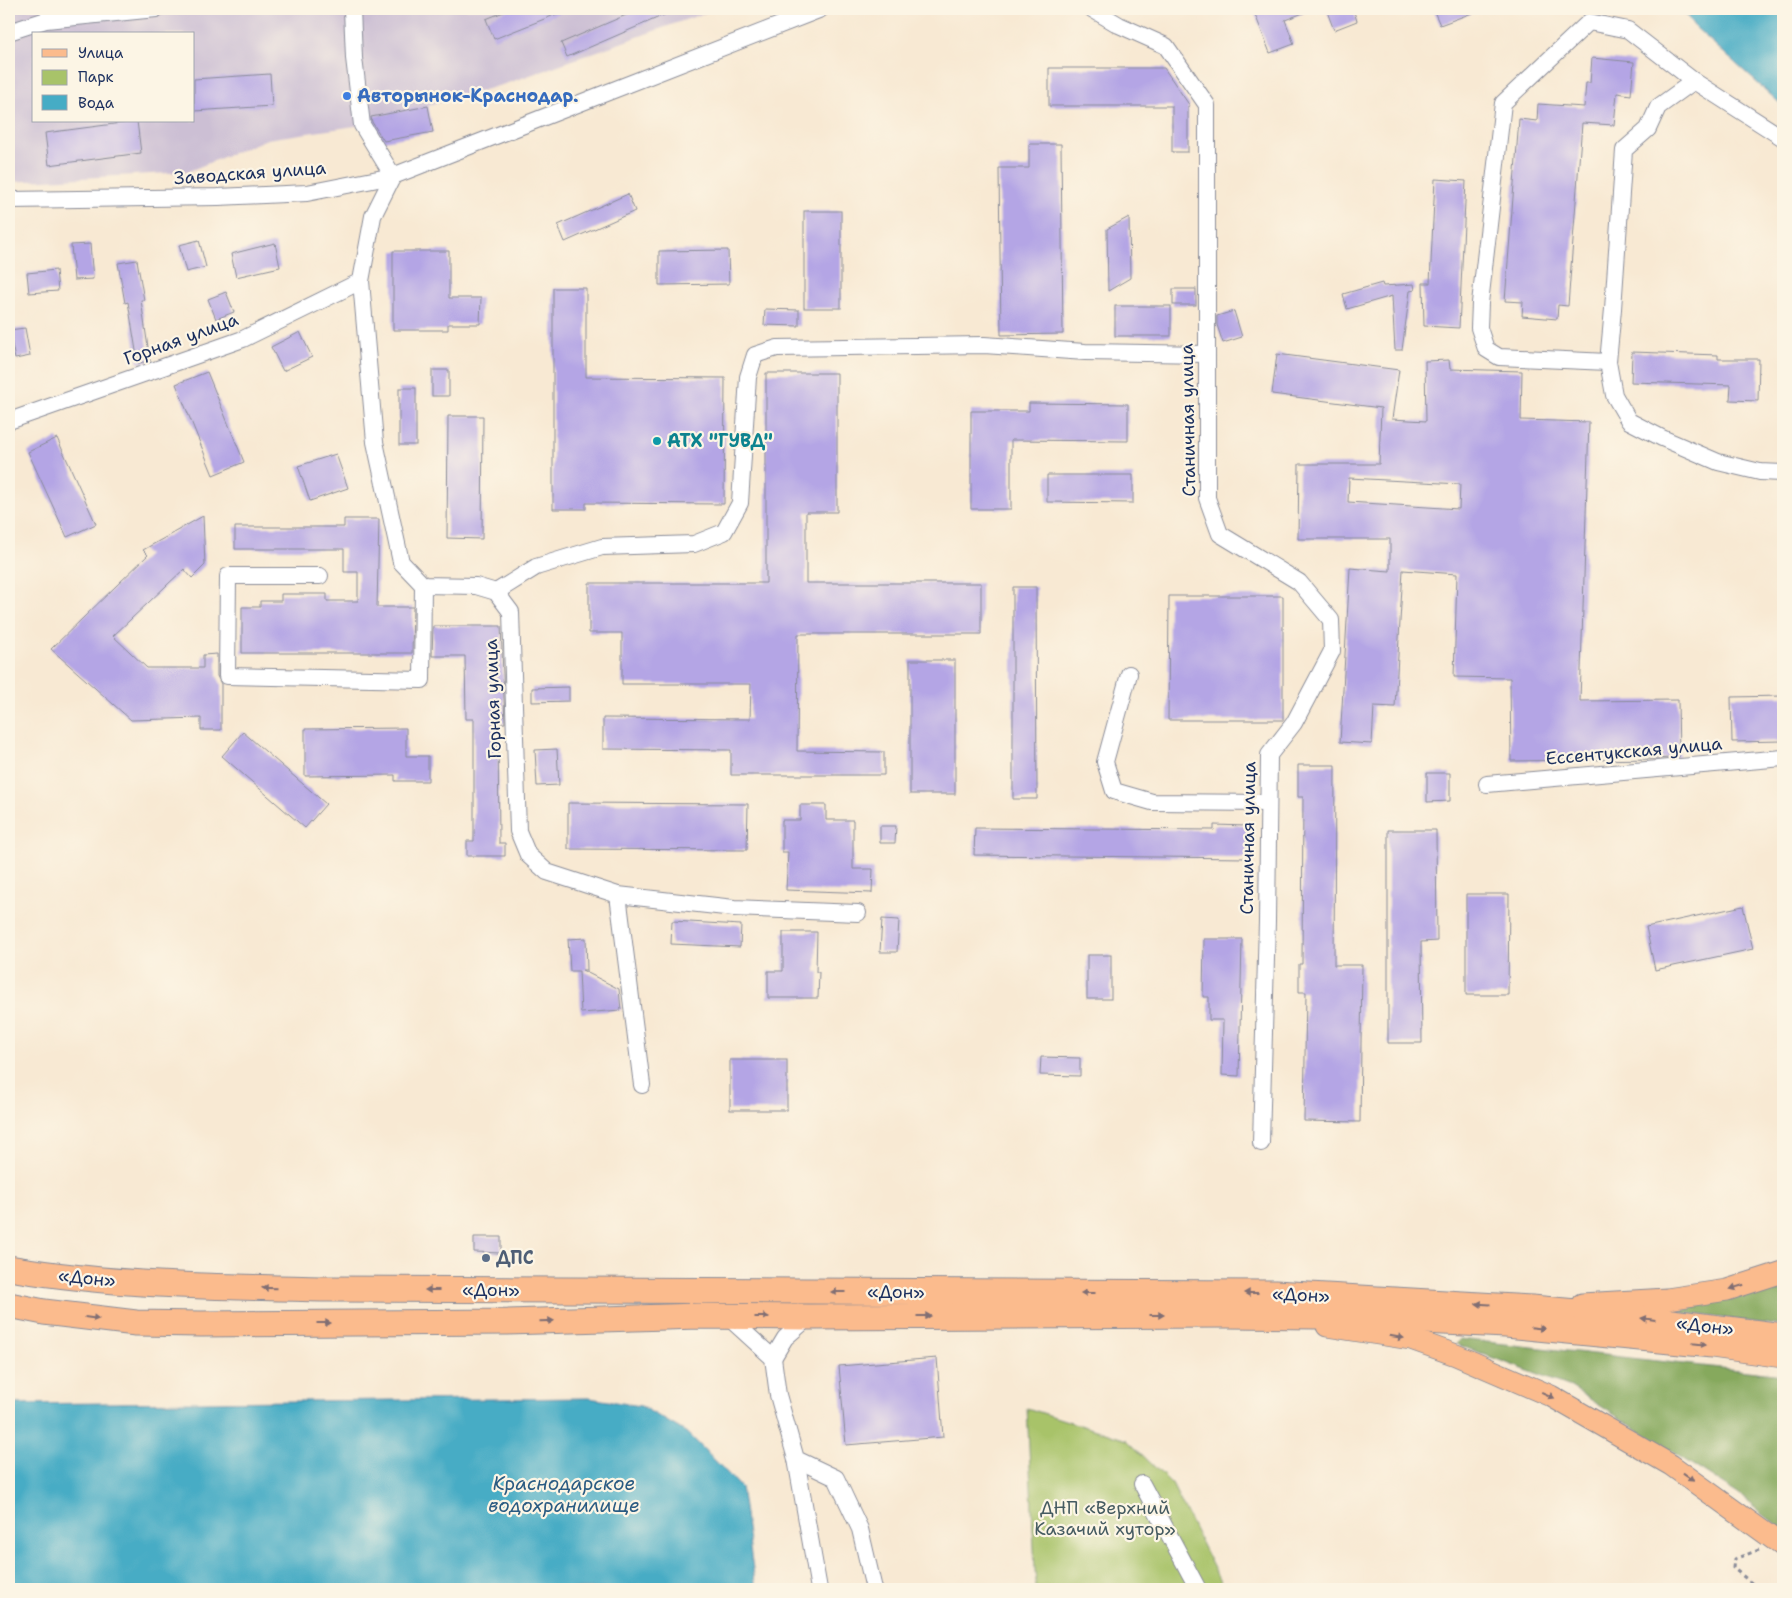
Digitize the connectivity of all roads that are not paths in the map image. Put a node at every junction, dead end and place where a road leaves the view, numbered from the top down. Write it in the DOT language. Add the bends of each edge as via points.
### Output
graph roads {
  1 [pos="156,9"];
  2 [pos="352,9"];
  3 [pos="821,9"];
  4 [pos="1092,9"];
  5 [pos="9,32"];
  6 [pos="1694,81"];
  7 [pos="1783,138"];
  8 [pos="392,176"];
  9 [pos="9,200"];
  10 [pos="361,281"];
  11 [pos="1207,354"];
  12 [pos="1608,362"];
  13 [pos="9,422"];
  14 [pos="1783,473"];
  15 [pos="320,576"];
  16 [pos="423,585"];
  17 [pos="496,592"];
  18 [pos="1129,674"];
  19 [pos="1783,758"];
  20 [pos="1487,784"];
  21 [pos="1268,803"];
  22 [pos="618,895"];
  23 [pos="858,913"];
  24 [pos="642,1085"];
  25 [pos="1261,1143"];
  26 [pos="9,1268"];
  27 [pos="1783,1272"];
  28 [pos="9,1305"];
  29 [pos="1532,1308"];
  30 [pos="1227,1315"];
  31 [pos="728,1317"];
  32 [pos="809,1317"];
  33 [pos="1783,1336"];
  34 [pos="1783,1355"];
  35 [pos="773,1358"];
  36 [pos="796,1459"];
  37 [pos="1142,1484"];
  38 [pos="1781,1544"];
  39 [pos="819,1589"];
  40 [pos="874,1589"];
  41 [pos="1198,1589"];
  1 -- 5 [label="street" via="46,20"];
  2 -- 8 [label="street" via="362,125"];
  3 -- 8 [label="street, Заводская улица"];
  4 -- 11 [label="street, Станичная улица" via="1119,26 1166,46 1206,105"];
  6 -- 7 [label="street"];
  6 -- 12 [label="street" via="1658,107 1648,129 1624,150"];
  6 -- 12 [label="street" via="1628,30 1589,22 1503,103 1480,303 1479,328 1486,349 1499,357"];
  8 -- 9 [label="street, Заводская улица" via="307,193"];
  8 -- 10 [label="street" via="373,216"];
  10 -- 13 [label="street, Горная улица" via="243,339"];
  10 -- 16 [label="street" via="375,442 401,562"];
  11 -- 17 [label="street" via="1085,352 984,345 777,348 755,355 748,377 740,503 724,532 694,544 602,547 536,567"];
  11 -- 21 [label="street, Станичная улица" via="1207,498 1220,534 1299,582 1331,620 1332,651 1294,723 1269,755"];
  12 -- 14 [label="street" via="1614,395 1629,421 1718,462 1760,472"];
  15 -- 16 [label="street" via="228,576 227,676 422,680"];
  16 -- 17 [label="street" via="476,586"];
  17 -- 22 [label="street, Горная улица" via="511,612 518,831 528,855 546,872"];
  18 -- 21 [label="street" via="1105,762 1114,792 1152,802"];
  19 -- 20 [label="street, Ессентукская улица"];
  21 -- 25 [label="street, Станичная улица"];
  22 -- 23 [label="street, Горная улица" via="734,908"];
  22 -- 24 [label="street"];
  29 -- 26 [label="highway, «Дон», one-way" via="1275,1293 211,1287 105,1281"];
  27 -- 29 [label="main road, one-way" via="1727,1290 1667,1299"];
  28 -- 31 [label="highway, «Дон», one-way" via="136,1323 192,1324"];
  33 -- 29 [label="highway, «Дон», one-way"];
  32 -- 30 [label="highway, «Дон», one-way"];
  30 -- 34 [label="highway, «Дон», one-way" via="1506,1325"];
  30 -- 38 [label="main road, one-way" via="1411,1339 1456,1355 1551,1396 1671,1465"];
  31 -- 32 [label="highway, «Дон», one-way"];
  31 -- 35 [label="street"];
  32 -- 35 [label="street" via="785,1338"];
  35 -- 36 [label="street" via="778,1395"];
  36 -- 39 [label="street"];
  36 -- 40 [label="street" via="836,1478 860,1529"];
  37 -- 41 [label="street"];
}
